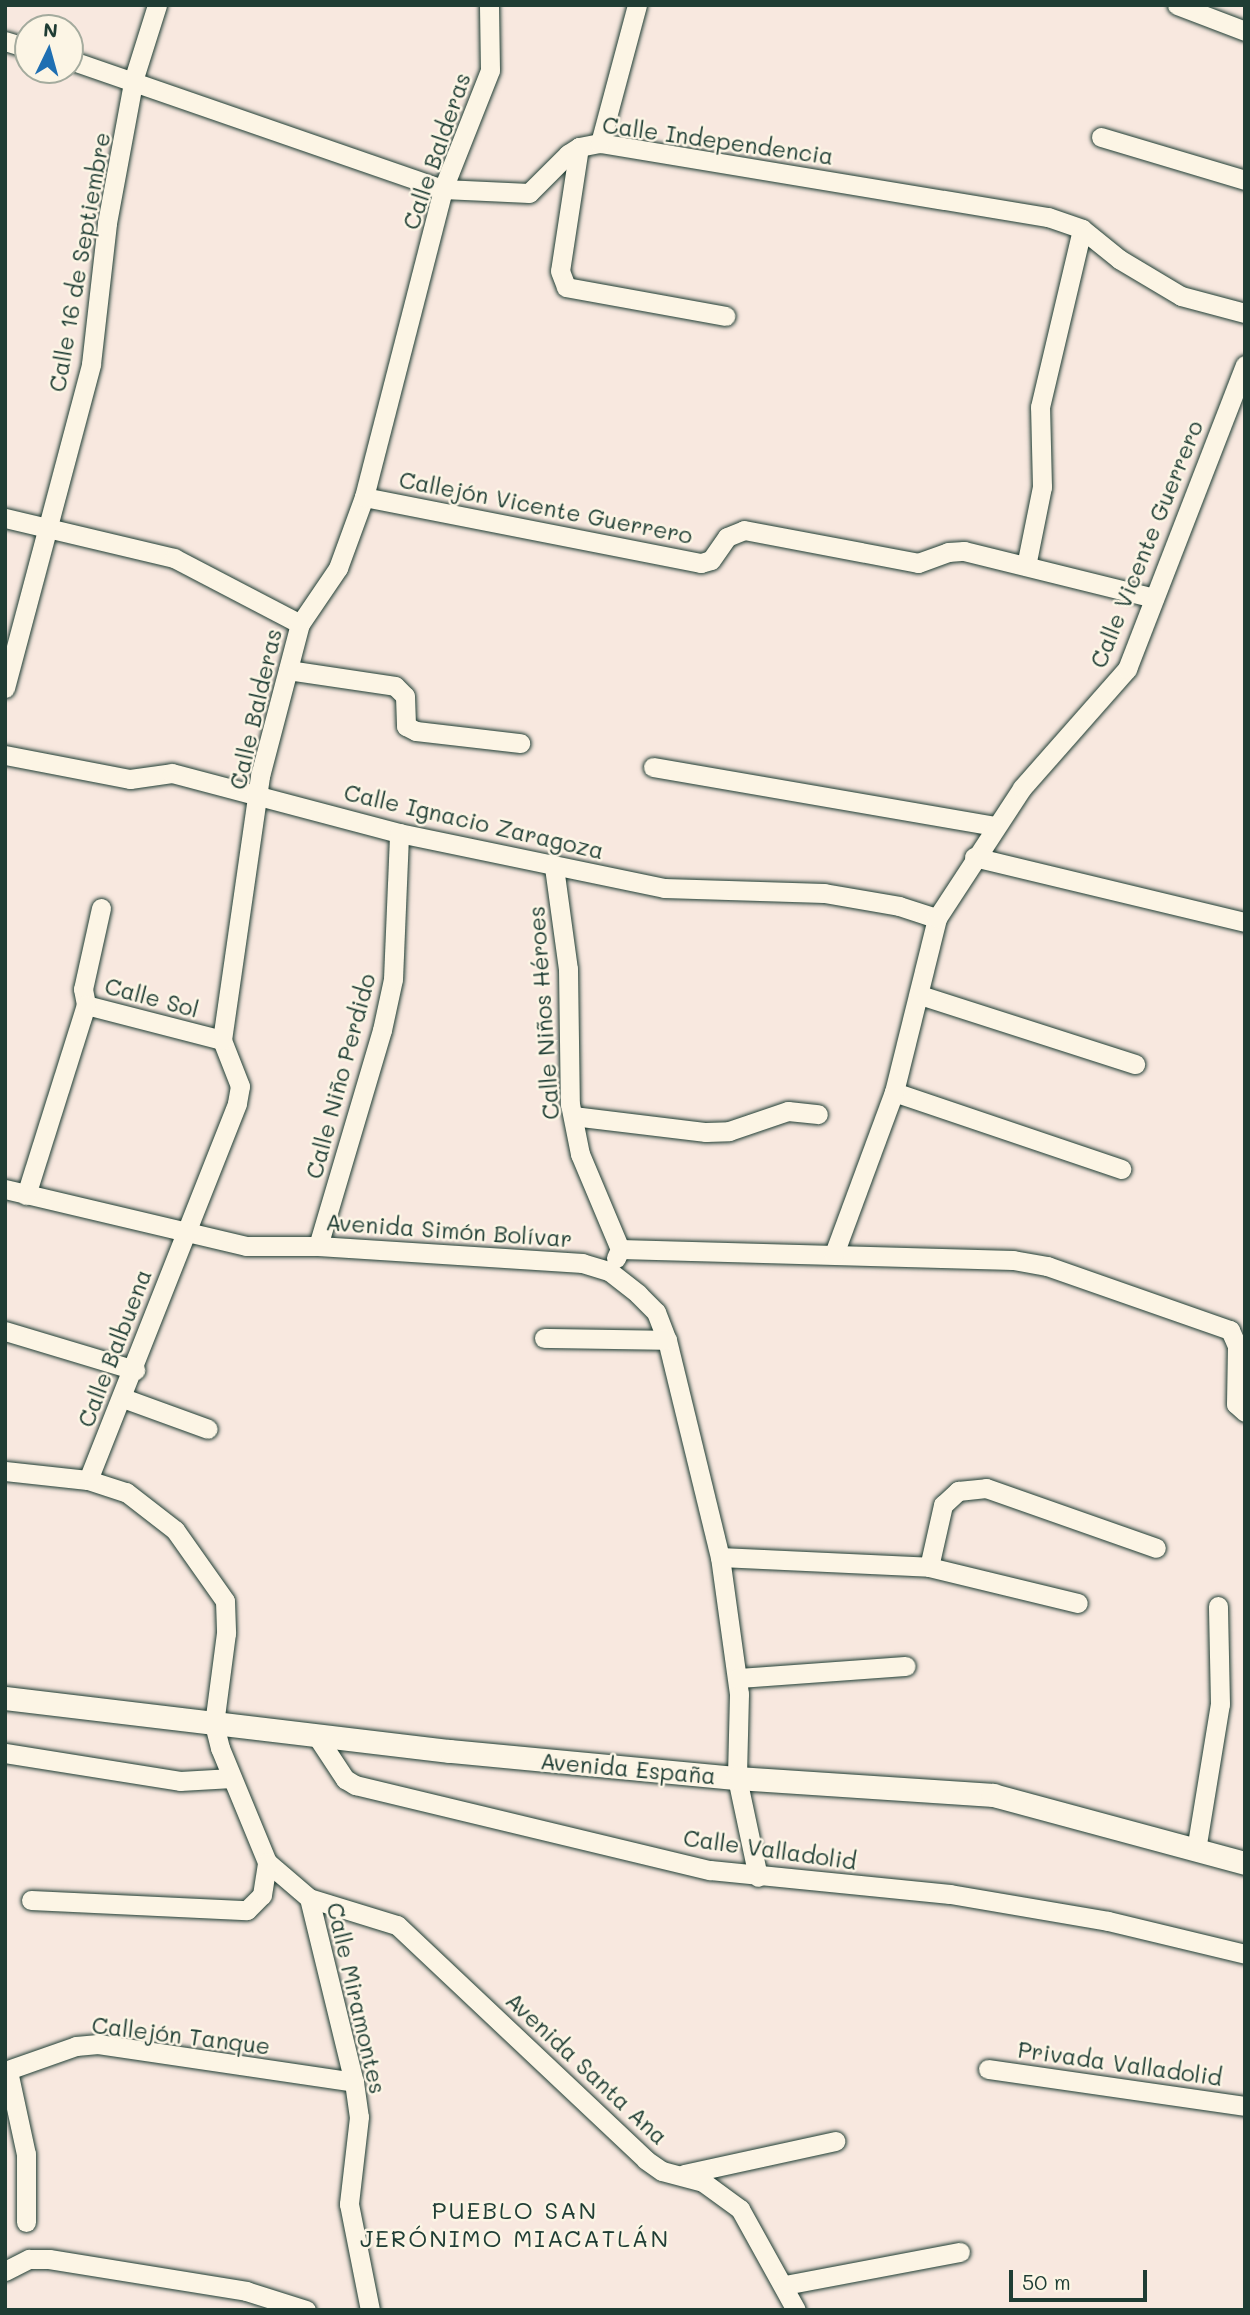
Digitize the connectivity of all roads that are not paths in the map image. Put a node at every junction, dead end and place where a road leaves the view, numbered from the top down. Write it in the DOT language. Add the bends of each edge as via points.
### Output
graph roads {
  1 [pos="157,5"];
  2 [pos="489,5"];
  3 [pos="637,5"];
  4 [pos="1177,5"];
  5 [pos="1245,30"];
  6 [pos="84,64"];
  7 [pos="134,78"];
  8 [pos="1101,137"];
  9 [pos="600,143"];
  10 [pos="579,147"];
  11 [pos="1245,180"];
  12 [pos="443,189"];
  13 [pos="1082,229"];
  14 [pos="1245,313"];
  15 [pos="725,316"];
  16 [pos="1245,365"];
  17 [pos="364,497"];
  18 [pos="5,518"];
  19 [pos="46,530"];
  20 [pos="1026,566"];
  21 [pos="1154,598"];
  22 [pos="300,624"];
  23 [pos="288,670"];
  24 [pos="5,688"];
  25 [pos="520,743"];
  26 [pos="5,755"];
  27 [pos="653,767"];
  28 [pos="259,796"];
  29 [pos="995,826"];
  30 [pos="398,834"];
  31 [pos="975,857"];
  32 [pos="554,867"];
  33 [pos="101,908"];
  34 [pos="937,918"];
  35 [pos="1245,922"];
  36 [pos="920,995"];
  37 [pos="86,1005"];
  38 [pos="222,1040"];
  39 [pos="1135,1064"];
  40 [pos="894,1092"];
  41 [pos="818,1114"];
  42 [pos="573,1116"];
  43 [pos="1121,1169"];
  44 [pos="5,1189"];
  45 [pos="26,1195"];
  46 [pos="184,1233"];
  47 [pos="318,1246"];
  48 [pos="620,1249"];
  49 [pos="834,1254"];
  50 [pos="609,1271"];
  51 [pos="5,1331"];
  52 [pos="544,1338"];
  53 [pos="667,1340"];
  54 [pos="135,1370"];
  55 [pos="123,1398"];
  56 [pos="1245,1412"];
  57 [pos="208,1429"];
  58 [pos="5,1471"];
  59 [pos="88,1479"];
  60 [pos="1156,1548"];
  61 [pos="720,1557"];
  62 [pos="929,1567"];
  63 [pos="1078,1603"];
  64 [pos="1218,1606"];
  65 [pos="906,1666"];
  66 [pos="738,1678"];
  67 [pos="5,1698"];
  68 [pos="214,1724"];
  69 [pos="316,1735"];
  70 [pos="5,1753"];
  71 [pos="232,1778"];
  72 [pos="737,1778"];
  73 [pos="1196,1850"];
  74 [pos="267,1862"];
  75 [pos="1245,1863"];
  76 [pos="758,1877"];
  77 [pos="309,1898"];
  78 [pos="31,1900"];
  79 [pos="1245,1954"];
  80 [pos="988,2068"];
  81 [pos="7,2071"];
  82 [pos="354,2082"];
  83 [pos="1245,2106"];
  84 [pos="835,2141"];
  85 [pos="680,2175"];
  86 [pos="26,2222"];
  87 [pos="960,2252"];
  88 [pos="5,2270"];
  89 [pos="785,2285"];
  90 [pos="306,2310"];
  91 [pos="370,2310"];
  92 [pos="796,2310"];
  1 -- 7 [label="street, Calle 16 de Septiembre"];
  2 -- 12 [label="street, Calle Balderas" via="490,70"];
  3 -- 9 [label="street"];
  4 -- 5 [label="street"];
  6 -- 7 [label="street, Calle Independencia"];
  7 -- 12 [label="street, Calle Independencia"];
  7 -- 19 [label="street, Calle 16 de Septiembre" via="98,276 91,365"];
  8 -- 11 [label="street"];
  9 -- 10 [label="street, Calle Independencia"];
  9 -- 13 [label="street, Calle Independencia" via="1020,211"];
  10 -- 12 [label="street, Calle Independencia" via="529,193"];
  10 -- 15 [label="street" via="560,271 566,287"];
  12 -- 17 [label="street, Calle Balderas"];
  13 -- 14 [label="street, Calle Independencia" via="1119,259 1181,296"];
  13 -- 20 [label="street" via="1040,407 1042,487"];
  16 -- 21 [label="street, Calle Vicente Guerrero"];
  17 -- 20 [label="street, Callejón Vicente Guerrero" via="701,563 711,560 727,537 744,530 918,564 964,551"];
  17 -- 22 [label="street, Calle Balderas" via="338,568"];
  18 -- 19 [label="street"];
  19 -- 22 [label="street" via="174,558"];
  19 -- 24 [label="street, Calle 16 de Septiembre"];
  20 -- 21 [label="street, Callejón Vicente Guerrero"];
  21 -- 29 [label="street, Calle Vicente Guerrero" via="1115,688 1070,732"];
  22 -- 23 [label="street, Calle Balderas"];
  23 -- 25 [label="street" via="395,686 405,696 406,726 416,731"];
  23 -- 28 [label="street, Calle Balderas" via="260,776"];
  26 -- 28 [label="street, Calle Ignacio Zaragoza" via="130,779 172,773"];
  27 -- 29 [label="street"];
  28 -- 30 [label="street, Calle Ignacio Zaragoza"];
  28 -- 38 [label="street, Calle Balderas"];
  29 -- 31 [label="street, Calle Vicente Guerrero"];
  30 -- 32 [label="street, Calle Ignacio Zaragoza"];
  30 -- 47 [label="street, Calle Niño Perdido" via="393,979"];
  31 -- 34 [label="street, Calle Vicente Guerrero"];
  31 -- 35 [label="street"];
  32 -- 34 [label="street, Calle Ignacio Zaragoza" via="692,891 824,893"];
  32 -- 42 [label="street, Calle Niños Héroes" via="566,944"];
  33 -- 37 [label="street, Calle Sol" via="83,989"];
  34 -- 36 [label="street, Calle Vicente Guerrero"];
  36 -- 39 [label="street"];
  36 -- 40 [label="street, Calle Vicente Guerrero"];
  37 -- 38 [label="street, Calle Sol"];
  37 -- 45 [label="street"];
  38 -- 46 [label="street, Calle Balderas" via="240,1086 237,1103"];
  40 -- 43 [label="street"];
  40 -- 49 [label="street, Calle Vicente Guerrero"];
  41 -- 42 [label="street" via="788,1111 729,1131 706,1132"];
  42 -- 48 [label="street, Calle Niños Héroes" via="580,1154"];
  44 -- 45 [label="street, Avenida Simón Bolívar"];
  45 -- 46 [label="street, Avenida Simón Bolívar"];
  46 -- 47 [label="street, Avenida Simón Bolívar" via="246,1246"];
  46 -- 54 [label="street, Calle Balbuena"];
  47 -- 50 [label="street, Avenida Simón Bolívar" via="556,1260"];
  48 -- 49 [label="street"];
  48 -- 50 [label="street"];
  49 -- 56 [label="street" via="1027,1261 1230,1330 1237,1346 1236,1404"];
  50 -- 53 [label="street, Avenida Simón Bolívar" via="656,1312"];
  51 -- 54 [label="street"];
  52 -- 53 [label="street"];
  53 -- 61 [label="street, Avenida Simón Bolívar"];
  54 -- 55 [label="street, Calle Balbuena"];
  55 -- 57 [label="street"];
  55 -- 59 [label="street, Calle Balbuena"];
  58 -- 59 [label="street"];
  59 -- 68 [label="street" via="126,1492 175,1530 225,1601 226,1633"];
  60 -- 62 [label="street" via="986,1488 958,1491 943,1505"];
  61 -- 62 [label="street"];
  61 -- 66 [label="street, Avenida Simón Bolívar"];
  62 -- 63 [label="street"];
  64 -- 73 [label="street" via="1220,1704"];
  65 -- 66 [label="street"];
  66 -- 72 [label="street, Avenida Simón Bolívar"];
  67 -- 68 [label="street, Avenida España"];
  68 -- 69 [label="street, Avenida España"];
  68 -- 71 [label="street, Calle Miramontes"];
  69 -- 72 [label="street, Avenida España"];
  69 -- 76 [label="street, Calle Valladolid" via="345,1779 355,1785 710,1870"];
  70 -- 71 [label="street" via="180,1780"];
  71 -- 74 [label="street, Calle Miramontes"];
  72 -- 73 [label="street, Avenida España" via="993,1795"];
  72 -- 76 [label="street, Avenida Simón Bolívar"];
  73 -- 75 [label="street, Avenida España"];
  74 -- 77 [label="street, Calle Miramontes"];
  74 -- 78 [label="street" via="262,1895 247,1910"];
  76 -- 79 [label="street, Calle Valladolid" via="950,1894 1108,1921"];
  77 -- 82 [label="street, Calle Miramontes"];
  77 -- 85 [label="street, Avenida Santa Ana" via="397,1925 620,2137 662,2171"];
  80 -- 83 [label="street, Privada Valladolid"];
  81 -- 82 [label="street, Callejón Tanque" via="76,2046 98,2044"];
  81 -- 86 [label="street" via="26,2154"];
  82 -- 91 [label="street, Calle Miramontes" via="359,2117 349,2204"];
  84 -- 85 [label="street"];
  85 -- 89 [label="street, Avenida Santa Ana" via="703,2182 740,2208"];
  87 -- 89 [label="street"];
  88 -- 90 [label="street" via="29,2259 48,2259 246,2291"];
  89 -- 92 [label="street, Avenida Santa Ana"];
}
